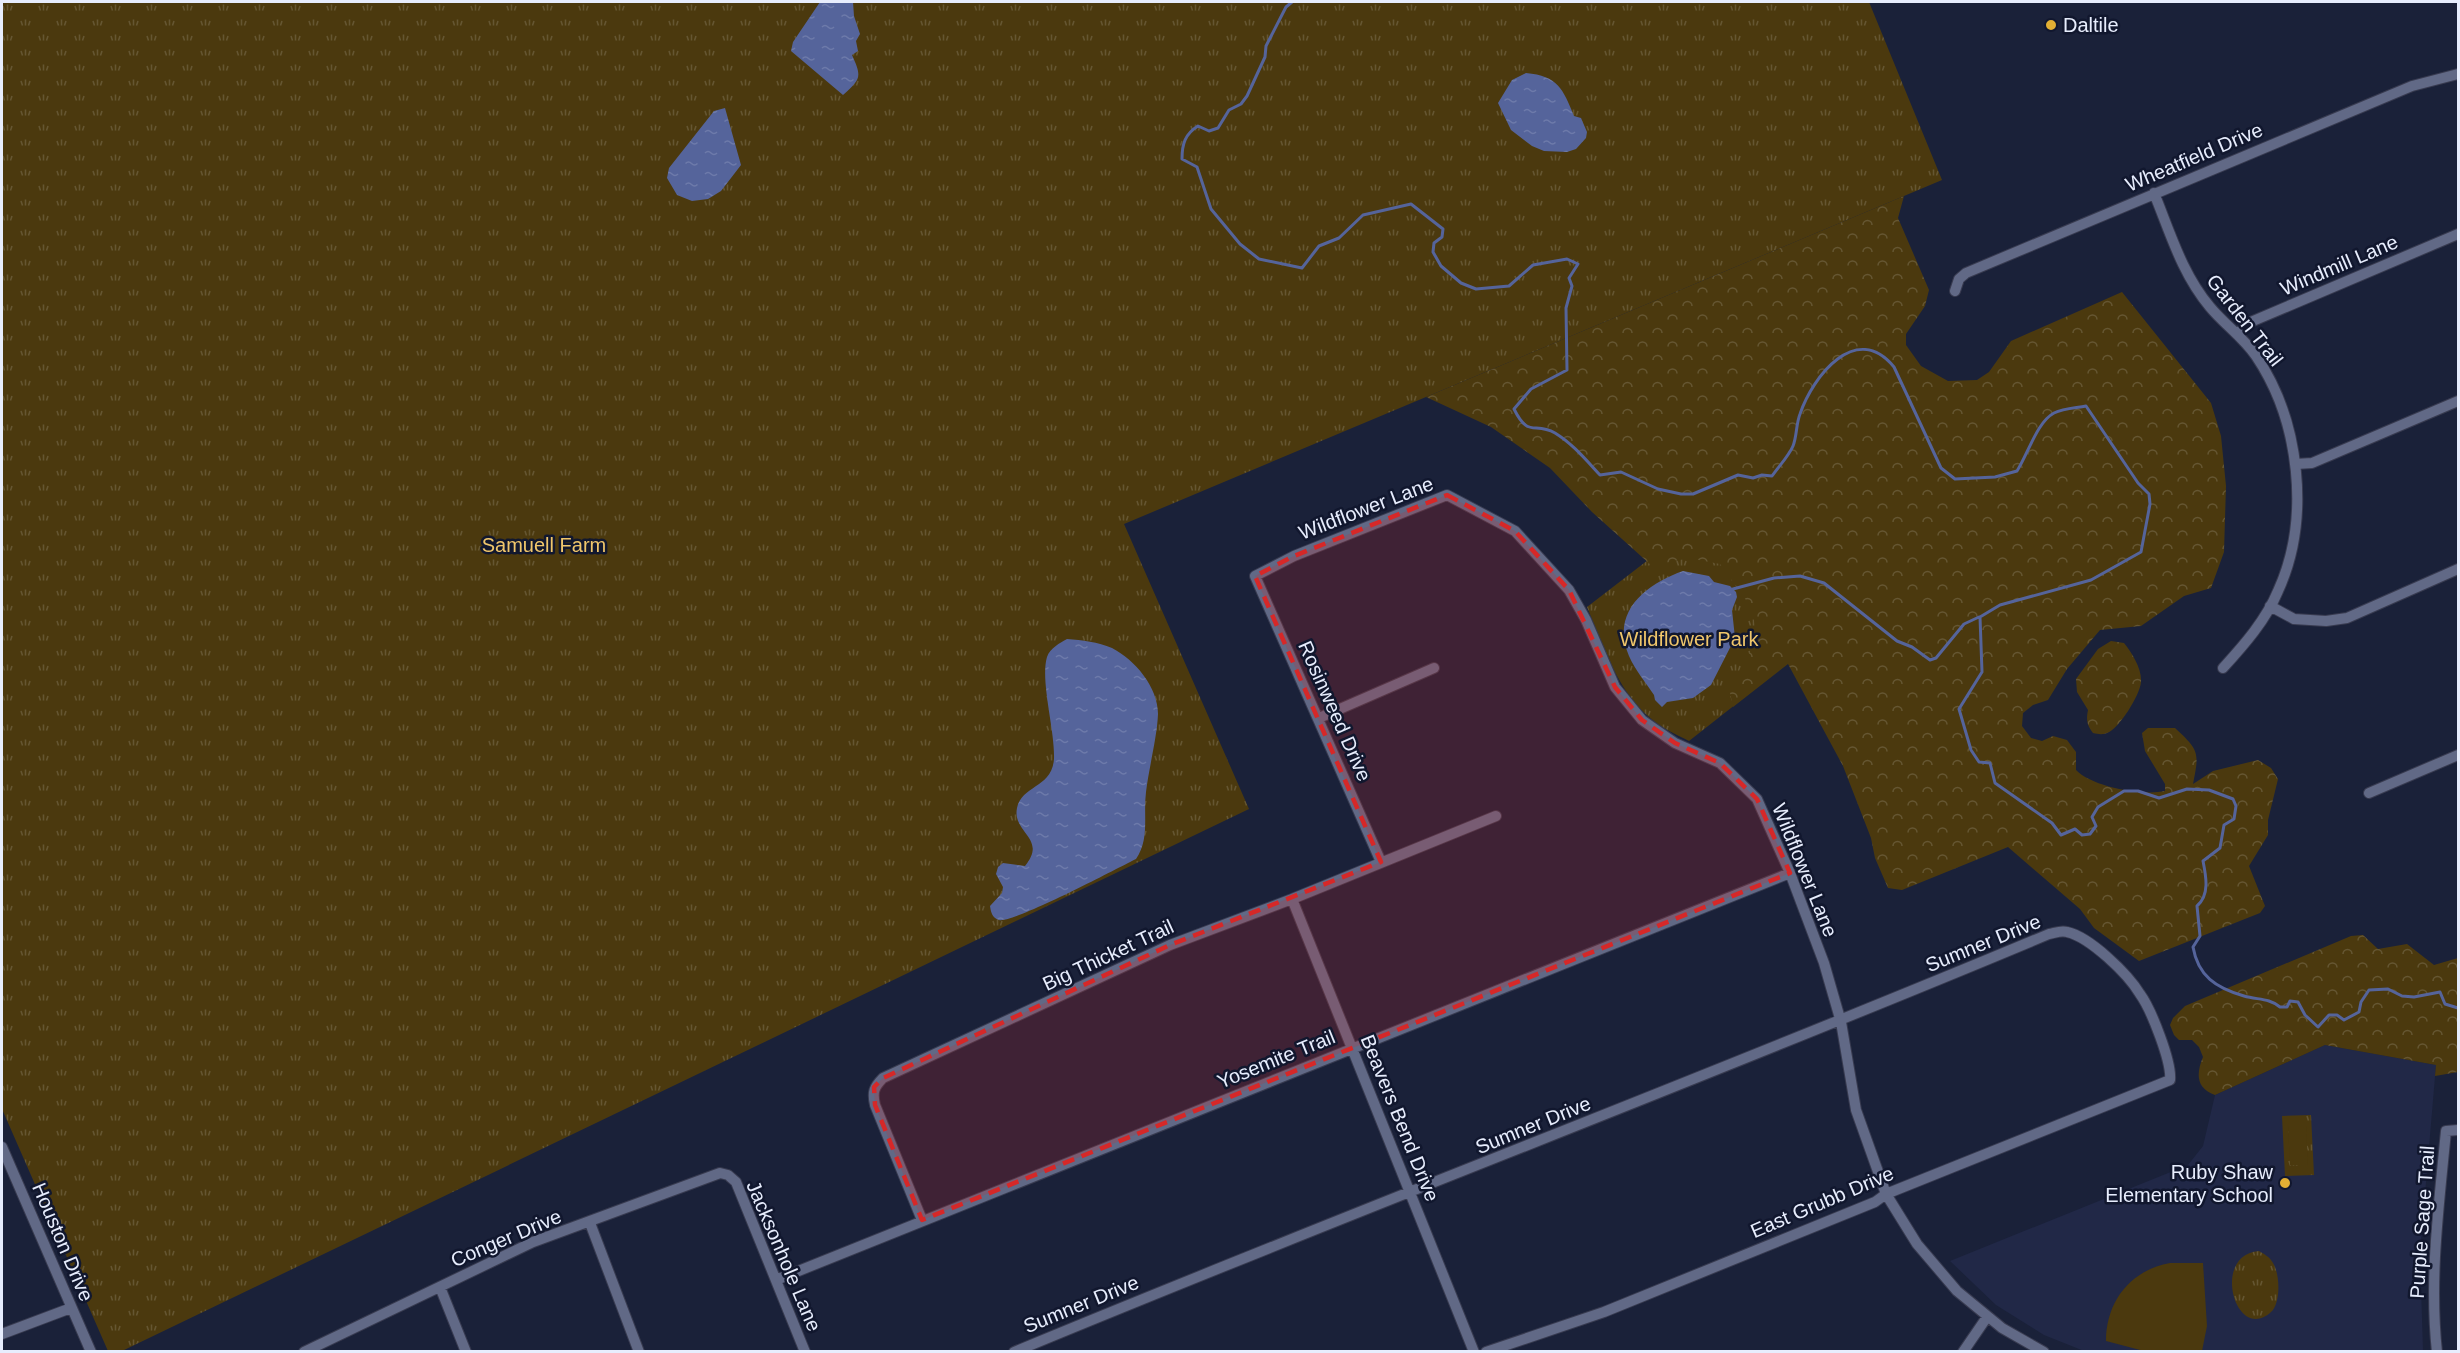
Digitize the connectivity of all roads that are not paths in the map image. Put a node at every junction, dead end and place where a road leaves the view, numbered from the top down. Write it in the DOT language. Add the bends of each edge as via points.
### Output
graph roads {
  1 [pos="2458,74"];
  2 [pos="2154,193"];
  3 [pos="2458,234"];
  4 [pos="1955,291"];
  5 [pos="2238,333"];
  6 [pos="2458,401"];
  7 [pos="2296,464"];
  8 [pos="2458,569"];
  9 [pos="1255,576"];
  10 [pos="2270,606"];
  11 [pos="1434,668"];
  12 [pos="2223,668"];
  13 [pos="1320,718"];
  14 [pos="2458,756"];
  15 [pos="2369,793"];
  16 [pos="1496,816"];
  17 [pos="1381,862"];
  18 [pos="1790,873"];
  19 [pos="1292,899"];
  20 [pos="1841,1022"];
  21 [pos="1352,1048"];
  22 [pos="2170,1080"];
  23 [pos="2458,1130"];
  24 [pos="2,1147"];
  25 [pos="728,1175"];
  26 [pos="1410,1192"];
  27 [pos="1886,1194"];
  28 [pos="922,1220"];
  29 [pos="590,1223"];
  30 [pos="776,1280"];
  31 [pos="440,1287"];
  32 [pos="71,1308"];
  33 [pos="1987,1317"];
  34 [pos="2,1334"];
  35 [pos="91,1352"];
  36 [pos="304,1352"];
  37 [pos="466,1352"];
  38 [pos="639,1352"];
  39 [pos="805,1352"];
  40 [pos="1014,1352"];
  41 [pos="1474,1352"];
  42 [pos="1486,1352"];
  43 [pos="1963,1352"];
  44 [pos="2044,1352"];
  45 [pos="2437,1352"];
  1 -- 2 [label="street, Wheatfield Drive" via="2412,86"];
  2 -- 4 [label="street, Wheatfield Drive" via="1966,273"];
  2 -- 5 [label="street, Garden Trail" via="2194,285 2210,308"];
  3 -- 5 [label="street, Windmill Lane" via="2253,321"];
  5 -- 7 [label="street, Garden Trail" via="2277,393"];
  6 -- 7 [label="street" via="2312,463"];
  7 -- 10 [label="street, Garden Trail" via="2298,514 2279,590"];
  8 -- 10 [label="street" via="2347,618 2294,620"];
  9 -- 13 [label="street, Rosinweed Drive"];
  9 -- 18 [label="street, Wildflower Lane" via="1294,556 1447,495 1515,531 1569,590 1615,687 1642,720 1675,743 1720,763 1757,799"];
  10 -- 12 [label="street, Garden Trail" via="2245,644"];
  11 -- 13 [label="street"];
  13 -- 17 [label="street, Rosinweed Drive"];
  14 -- 15 [label="street"];
  16 -- 17 [label="street, Big Thicket Trail"];
  17 -- 19 [label="street, Big Thicket Trail"];
  18 -- 20 [label="street, Wildflower Lane" via="1824,963"];
  18 -- 21 [label="street, Yosemite Trail"];
  19 -- 21 [label="street, Beavers Bend Drive"];
  19 -- 28 [label="street, Big Thicket Trail" via="1170,945 883,1078 872,1095"];
  20 -- 22 [label="street, Sumner Drive" via="2064,931 2084,939 2142,995 2167,1056"];
  20 -- 26 [label="street, Sumner Drive"];
  20 -- 27 [label="street, Wildflower Lane" via="1856,1110"];
  21 -- 26 [label="street, Beavers Bend Drive"];
  21 -- 28 [label="street, Yosemite Trail"];
  22 -- 27 [label="street, East Grubb Drive"];
  23 -- 45 [label="street, Purple Sage Trail" via="2446,1131 2434,1252"];
  24 -- 32 [label="street, Houston Drive"];
  25 -- 29 [label="street, Conger Drive" via="710,1175"];
  25 -- 30 [label="street, Jacksonhole Lane" via="736,1182"];
  26 -- 40 [label="street, Sumner Drive"];
  26 -- 41 [label="street, Beavers Bend Drive"];
  27 -- 33 [label="street, Wildflower Lane" via="1928,1258 1957,1292"];
  27 -- 42 [label="street, East Grubb Drive" via="1875,1202 1604,1312"];
  28 -- 30 [label="street, Yosemite Trail"];
  29 -- 31 [label="street, Conger Drive" via="533,1242"];
  29 -- 38 [label="street"];
  30 -- 39 [label="street, Jacksonhole Lane"];
  31 -- 36 [label="street, Conger Drive"];
  31 -- 37 [label="street"];
  32 -- 34 [label="street"];
  32 -- 35 [label="street, Houston Drive"];
  33 -- 43 [label="street"];
  33 -- 44 [label="street, Wildflower Lane"];
}
